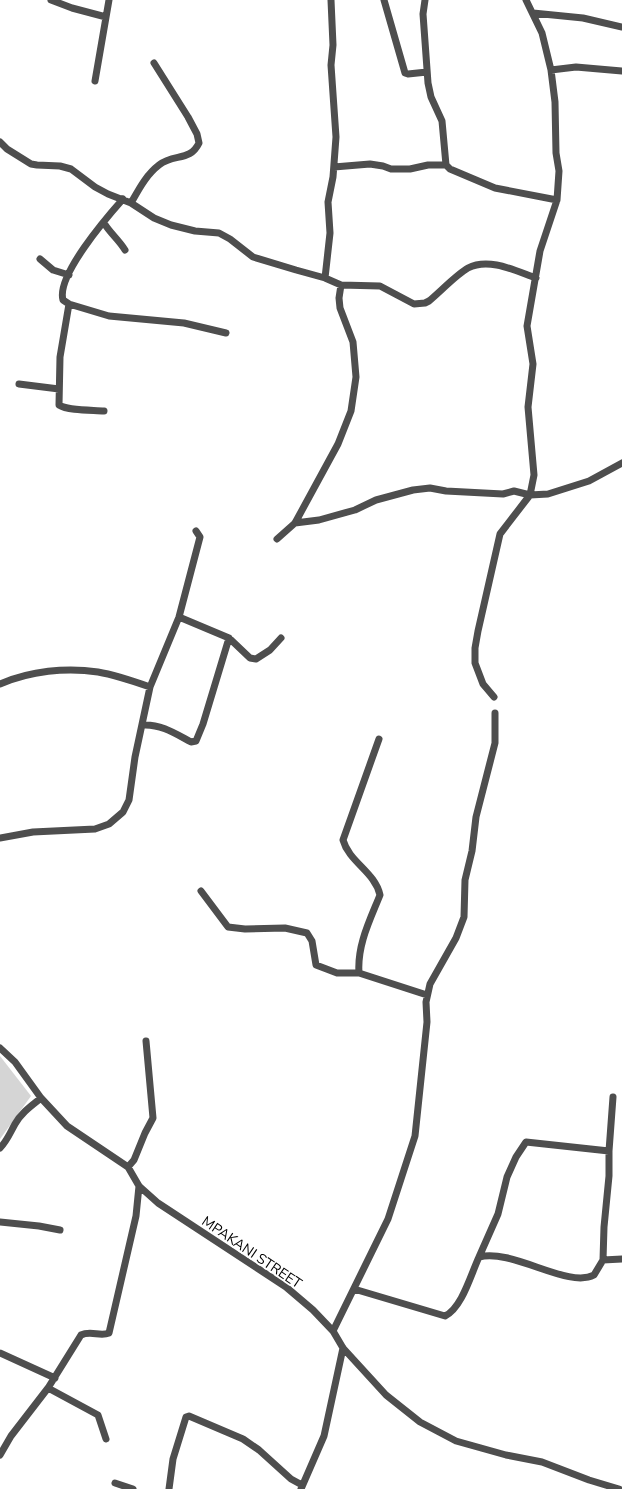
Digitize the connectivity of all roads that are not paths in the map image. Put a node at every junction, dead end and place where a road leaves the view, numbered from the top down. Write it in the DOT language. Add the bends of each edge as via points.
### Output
graph roads {
  1 [pos="51,0"];
  2 [pos="109,0"];
  3 [pos="331,0"];
  4 [pos="384,0"];
  5 [pos="425,0"];
  6 [pos="526,0"];
  7 [pos="532,13"];
  8 [pos="106,17"];
  9 [pos="622,27"];
  10 [pos="154,63"];
  11 [pos="551,70"];
  12 [pos="427,72"];
  13 [pos="622,72"];
  14 [pos="95,80"];
  15 [pos="0,142"];
  16 [pos="446,165"];
  17 [pos="334,167"];
  18 [pos="123,199"];
  19 [pos="557,200"];
  20 [pos="131,203"];
  21 [pos="104,223"];
  22 [pos="125,250"];
  23 [pos="40,259"];
  24 [pos="69,274"];
  25 [pos="325,278"];
  26 [pos="536,278"];
  27 [pos="341,285"];
  28 [pos="70,304"];
  29 [pos="226,333"];
  30 [pos="19,384"];
  31 [pos="59,389"];
  32 [pos="104,411"];
  33 [pos="622,463"];
  34 [pos="530,495"];
  35 [pos="295,523"];
  36 [pos="196,530"];
  37 [pos="277,539"];
  38 [pos="179,617"];
  39 [pos="229,638"];
  40 [pos="280,638"];
  41 [pos="0,684"];
  42 [pos="150,687"];
  43 [pos="494,697"];
  44 [pos="495,712"];
  45 [pos="143,725"];
  46 [pos="379,739"];
  47 [pos="0,838"];
  48 [pos="201,891"];
  49 [pos="359,973"];
  50 [pos="427,995"];
  51 [pos="146,1041"];
  52 [pos="0,1048"];
  53 [pos="613,1097"];
  54 [pos="41,1098"];
  55 [pos="2,1149"];
  56 [pos="608,1151"];
  57 [pos="128,1167"];
  58 [pos="139,1186"];
  59 [pos="0,1222"];
  60 [pos="60,1230"];
  61 [pos="479,1258"];
  62 [pos="622,1259"];
  63 [pos="603,1260"];
  64 [pos="354,1289"];
  65 [pos="334,1331"];
  66 [pos="343,1348"];
  67 [pos="0,1353"];
  68 [pos="55,1378"];
  69 [pos="48,1388"];
  70 [pos="106,1439"];
  71 [pos="0,1455"];
  72 [pos="115,1483"];
  73 [pos="301,1487"];
  74 [pos="133,1489"];
  75 [pos="169,1489"];
  76 [pos="619,1489"];
  1 -- 8 [label="street"];
  2 -- 8 [label="street"];
  3 -- 17 [label="street" via="336,137"];
  4 -- 12 [label="street" via="405,73"];
  5 -- 12 [label="street"];
  6 -- 7 [label="street"];
  7 -- 9 [label="street" via="583,18"];
  7 -- 11 [label="street" via="542,33"];
  8 -- 14 [label="street"];
  10 -- 20 [label="street" via="188,117 199,143 190,155 170,158 160,164 142,184"];
  11 -- 13 [label="street" via="576,67"];
  11 -- 19 [label="street" via="555,102"];
  12 -- 16 [label="street" via="431,97 442,121"];
  15 -- 18 [label="street" via="31,164 71,169 94,187"];
  16 -- 17 [label="street" via="410,169 370,164"];
  16 -- 19 [label="street" via="495,188"];
  17 -- 25 [label="street" via="328,202 330,233"];
  18 -- 20 [label="street"];
  18 -- 21 [label="street"];
  19 -- 26 [label="street" via="540,251"];
  20 -- 25 [label="street" via="172,225 219,234 254,256"];
  21 -- 22 [label="street"];
  21 -- 24 [label="street"];
  23 -- 24 [label="street" via="53,270"];
  24 -- 28 [label="street" via="62,296"];
  25 -- 27 [label="street"];
  26 -- 27 [label="street" via="499,265 478,265 463,272 430,301 420,304 380,286"];
  26 -- 34 [label="street" via="527,326 533,364 528,407 534,475"];
  27 -- 35 [label="street" via="340,308 352,342 356,377 350,411 338,444"];
  28 -- 29 [label="street" via="109,316 184,323"];
  28 -- 31 [label="street" via="60,356"];
  30 -- 31 [label="street"];
  31 -- 32 [label="street" via="62,407"];
  33 -- 34 [label="street" via="589,481 548,494"];
  34 -- 35 [label="street" via="514,490 503,494 430,488 413,490 376,500 355,510"];
  34 -- 43 [label="street" via="500,534 478,631 475,663 483,684"];
  35 -- 37 [label="street"];
  36 -- 38 [label="street" via="200,537"];
  38 -- 39 [label="street"];
  38 -- 42 [label="street"];
  39 -- 40 [label="street" via="250,658 256,659"];
  39 -- 45 [label="street" via="196,741 153,724"];
  41 -- 42 [label="street" via="40,672 75,671 98,672"];
  42 -- 45 [label="street"];
  44 -- 50 [label="street" via="495,743 476,817 465,880 464,917"];
  45 -- 47 [label="street" via="129,800 123,812 109,824 96,829 33,832"];
  46 -- 49 [label="street" via="344,840 346,849 372,877 380,895 358,958"];
  48 -- 49 [label="street" via="228,926 285,928 307,933 312,941 316,965 337,973"];
  49 -- 50 [label="street"];
  50 -- 64 [label="street" via="428,1022 415,1136 388,1219"];
  51 -- 57 [label="street" via="153,1118"];
  52 -- 54 [label="street, MPAKANI STREET" via="15,1062"];
  53 -- 56 [label="street"];
  54 -- 55 [label="street" via="15,1124"];
  54 -- 57 [label="street, MPAKANI STREET" via="68,1126"];
  56 -- 61 [label="street" via="526,1142 507,1177 498,1214"];
  56 -- 63 [label="street"];
  57 -- 58 [label="street, MPAKANI STREET"];
  58 -- 65 [label="street, MPAKANI STREET" via="166,1208 286,1287"];
  58 -- 68 [label="street" via="134,1225 109,1333 82,1335"];
  59 -- 60 [label="street"];
  61 -- 63 [label="street" via="497,1256 560,1275 585,1278 594,1275"];
  61 -- 64 [label="street" via="457,1306 445,1316"];
  62 -- 63 [label="street"];
  64 -- 65 [label="street"];
  65 -- 66 [label="street, MPAKANI STREET"];
  66 -- 73 [label="street" via="324,1436"];
  66 -- 76 [label="street, MPAKANI STREET" via="398,1405 420,1422 456,1441 542,1462"];
  67 -- 68 [label="street"];
  68 -- 69 [label="street"];
  69 -- 70 [label="street" via="98,1415"];
  69 -- 71 [label="street"];
  72 -- 74 [label="street"];
  73 -- 75 [label="street" via="243,1439 189,1416 173,1459"];
}
